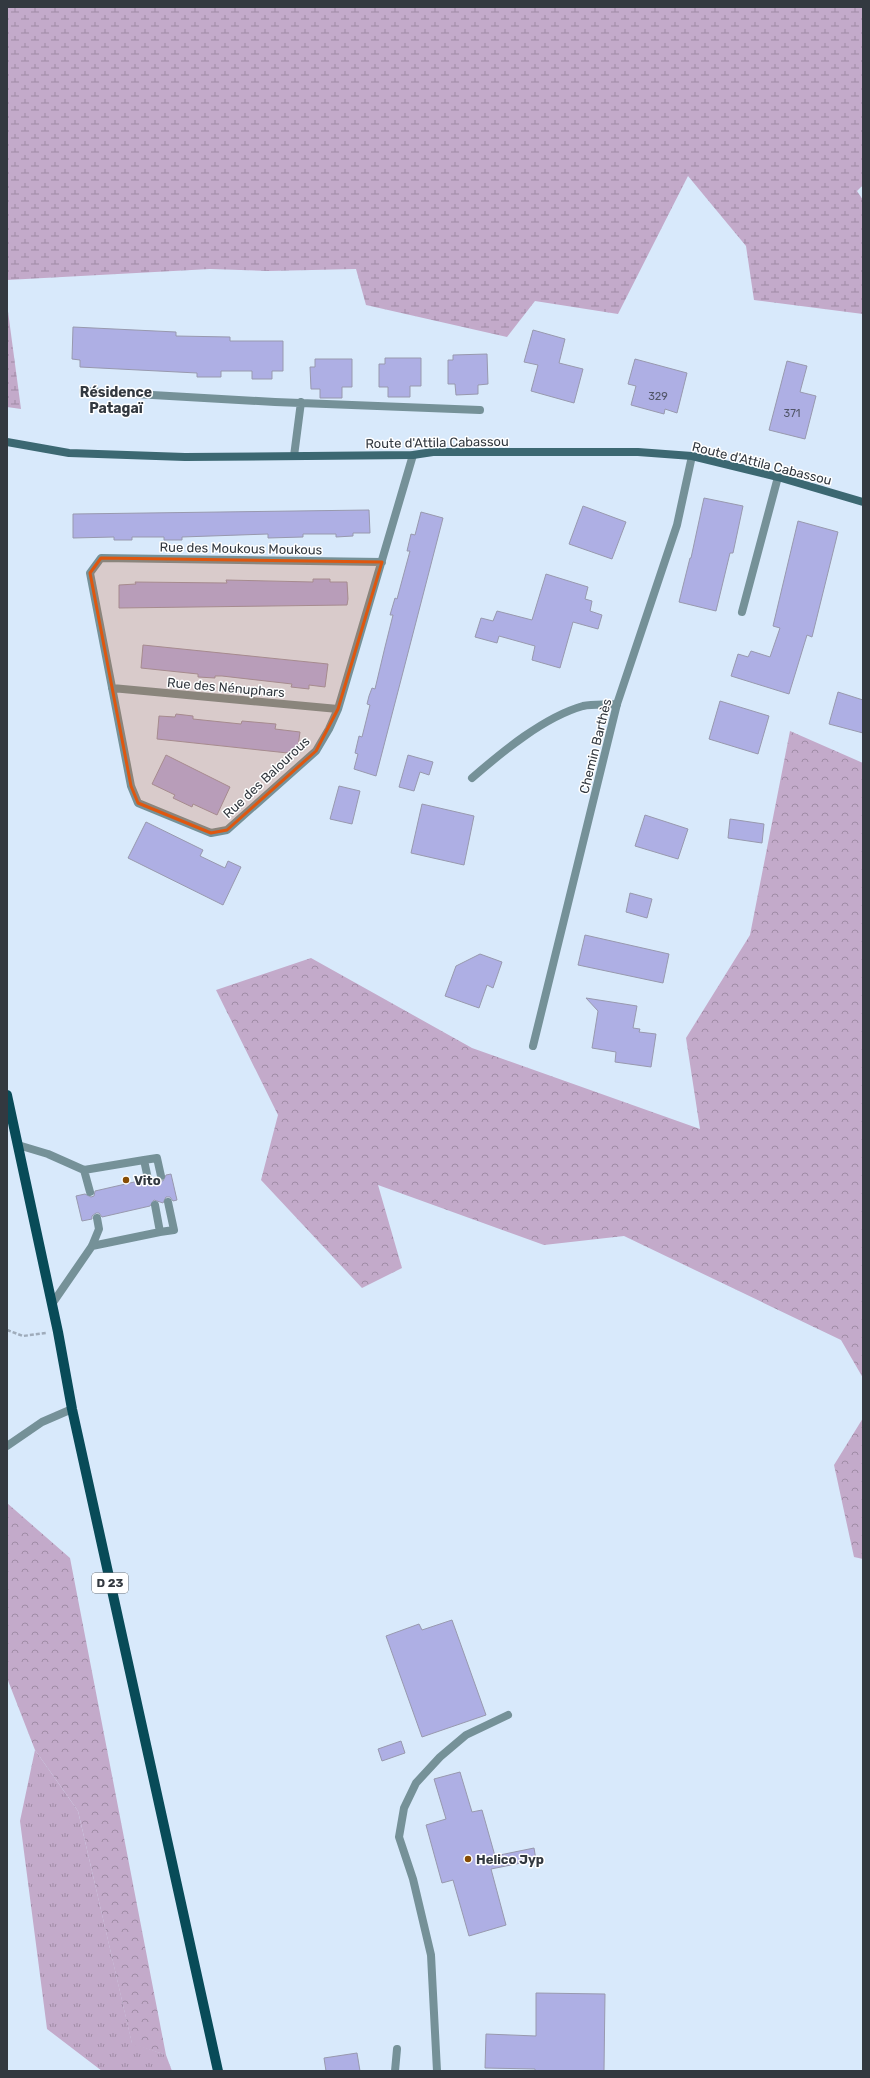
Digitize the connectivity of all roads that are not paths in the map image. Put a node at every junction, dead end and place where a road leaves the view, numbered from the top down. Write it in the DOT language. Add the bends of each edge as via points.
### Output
graph roads {
  1 [pos="83,391"];
  2 [pos="301,402"];
  3 [pos="480,410"];
  4 [pos="7,442"];
  5 [pos="413,455"];
  6 [pos="294,456"];
  7 [pos="692,456"];
  8 [pos="778,477"];
  9 [pos="863,502"];
  10 [pos="101,558"];
  11 [pos="382,562"];
  12 [pos="742,612"];
  13 [pos="112,688"];
  14 [pos="617,704"];
  15 [pos="338,710"];
  16 [pos="472,778"];
  17 [pos="533,1046"];
  18 [pos="7,1095"];
  19 [pos="18,1145"];
  20 [pos="144,1160"];
  21 [pos="84,1170"];
  22 [pos="161,1176"];
  23 [pos="148,1179"];
  24 [pos="90,1192"];
  25 [pos="168,1202"];
  26 [pos="155,1205"];
  27 [pos="97,1218"];
  28 [pos="160,1232"];
  29 [pos="92,1246"];
  30 [pos="52,1304"];
  31 [pos="72,1409"];
  32 [pos="7,1446"];
  33 [pos="508,1715"];
  34 [pos="397,2050"];
  35 [pos="218,2071"];
  36 [pos="395,2071"];
  37 [pos="437,2071"];
  1 -- 2 [label="street"];
  2 -- 3 [label="street"];
  2 -- 6 [label="street"];
  4 -- 6 [label="main road, Route d'Attila Cabassou" via="69,453 185,457"];
  5 -- 6 [label="main road, Route d'Attila Cabassou"];
  5 -- 7 [label="main road, Route d'Attila Cabassou" via="433,452 638,452"];
  5 -- 11 [label="street, Rue des Balourous"];
  7 -- 8 [label="main road, Route d'Attila Cabassou"];
  7 -- 14 [label="street, Chemin Barthès" via="677,525"];
  8 -- 9 [label="main road, Route d'Attila Cabassou"];
  8 -- 12 [label="street"];
  10 -- 11 [label="street, Rue des Moukous Moukous"];
  10 -- 13 [label="street, Rue des Balourous" via="90,572"];
  11 -- 15 [label="street, Rue des Balourous"];
  13 -- 15 [label="street, Rue des Nénuphars"];
  13 -- 15 [label="street, Rue des Balourous" via="131,786 138,803 211,834 227,830 316,751"];
  14 -- 16 [label="street" via="583,706 548,721"];
  14 -- 17 [label="street, Chemin Barthès"];
  18 -- 19 [label="main road, D 23"];
  19 -- 21 [label="street" via="48,1154"];
  19 -- 30 [label="main road, D 23"];
  20 -- 21 [label="street"];
  20 -- 22 [label="street" via="157,1158"];
  20 -- 23 [label="street"];
  21 -- 24 [label="street"];
  25 -- 28 [label="street" via="174,1230"];
  26 -- 28 [label="street"];
  27 -- 29 [label="street" via="99,1229"];
  28 -- 29 [label="street"];
  29 -- 30 [label="street"];
  30 -- 31 [label="main road, D 23"];
  31 -- 32 [label="street" via="42,1422"];
  31 -- 35 [label="main road, D 23"];
  33 -- 37 [label="street" via="466,1735 440,1757 416,1783 404,1808 399,1837 413,1879 430,1955"];
  34 -- 36 [label="street"];
}
